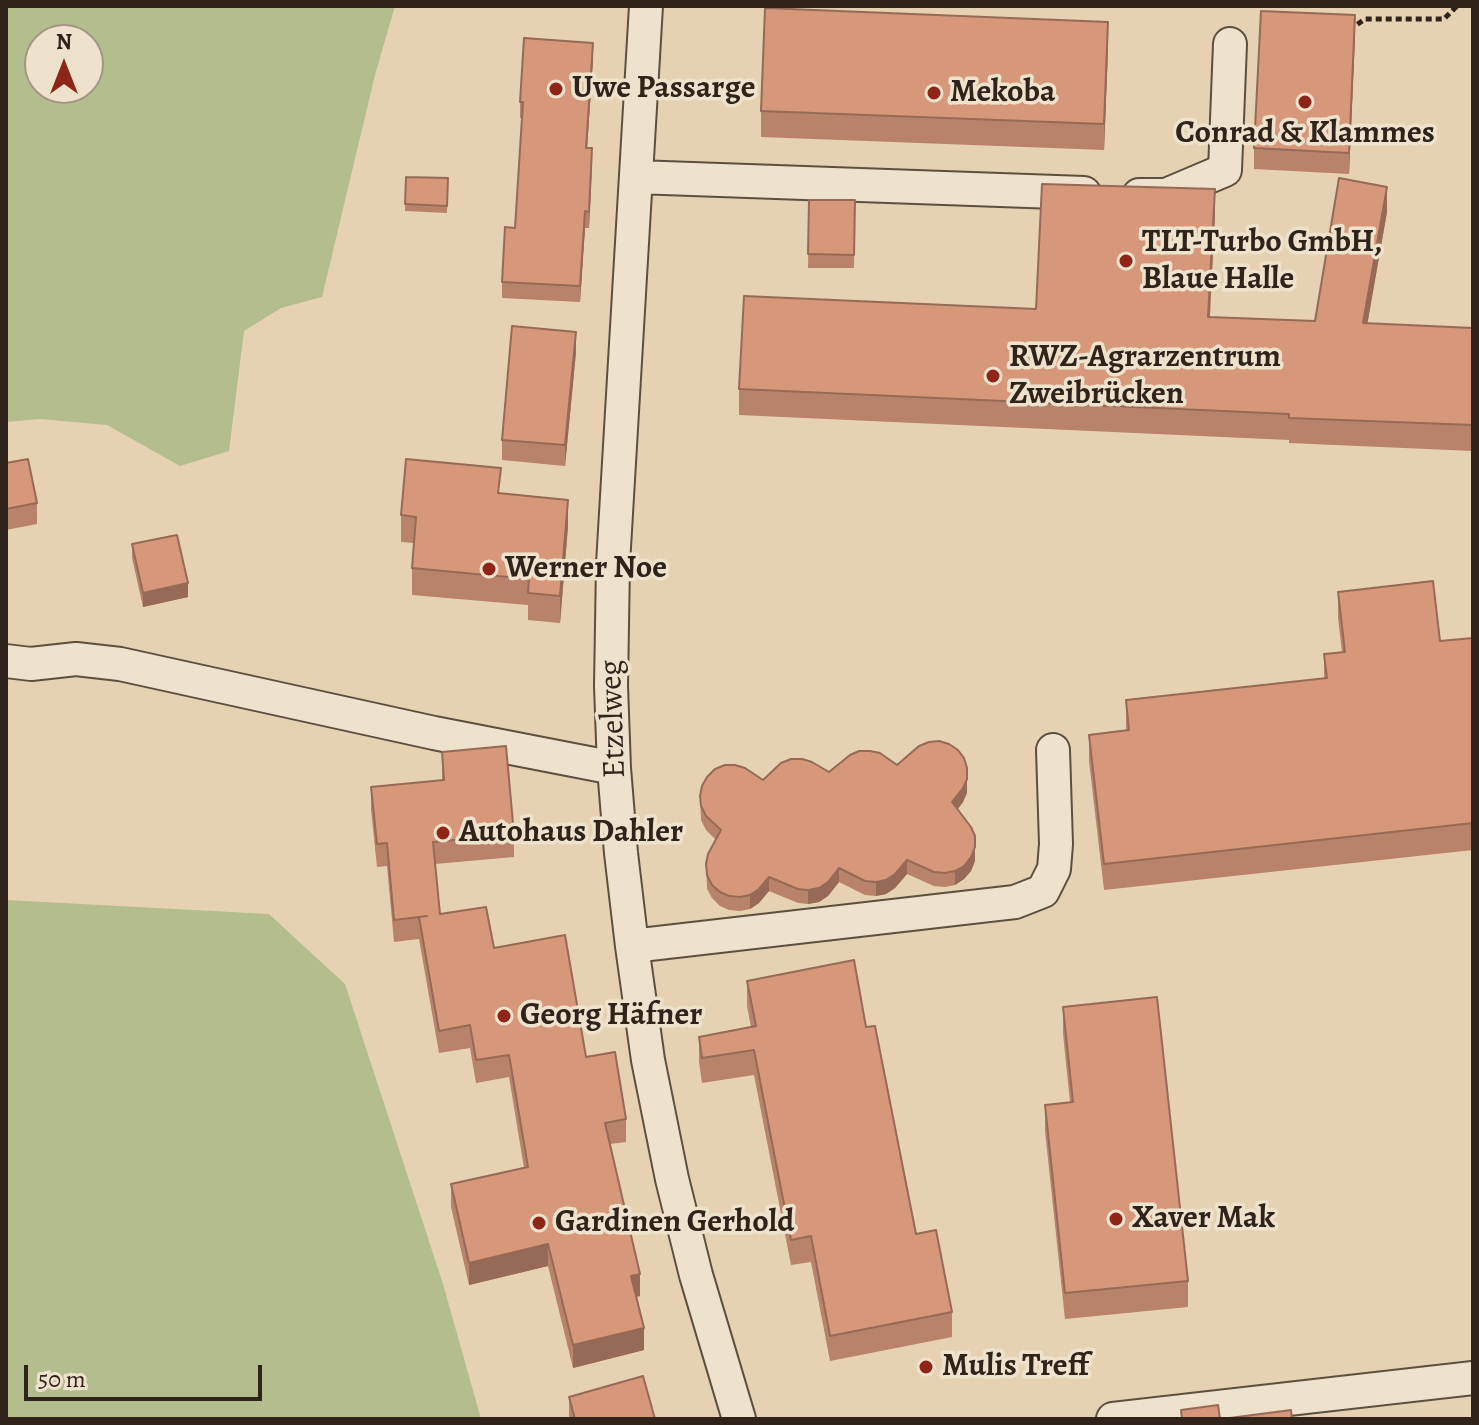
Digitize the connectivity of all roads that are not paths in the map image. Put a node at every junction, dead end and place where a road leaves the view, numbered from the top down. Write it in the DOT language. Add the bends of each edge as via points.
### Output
graph roads {
  1 [pos="646,6"];
  2 [pos="1230,44"];
  3 [pos="636,177"];
  4 [pos="6,661"];
  5 [pos="1053,750"];
  6 [pos="614,768"];
  7 [pos="632,946"];
  8 [pos="1473,1378"];
  9 [pos="739,1419"];
  10 [pos="1113,1419"];
  1 -- 3 [label="street, Etzelweg"];
  2 -- 3 [label="street" via="1225,170 1166,195"];
  3 -- 6 [label="street, Etzelweg" via="613,564"];
  4 -- 6 [label="street" via="120,664"];
  5 -- 7 [label="street" via="1055,857 1043,891 1015,902"];
  6 -- 7 [label="street, Etzelweg"];
  7 -- 9 [label="street, Etzelweg" via="672,1179"];
  8 -- 10 [label="street"];
}
